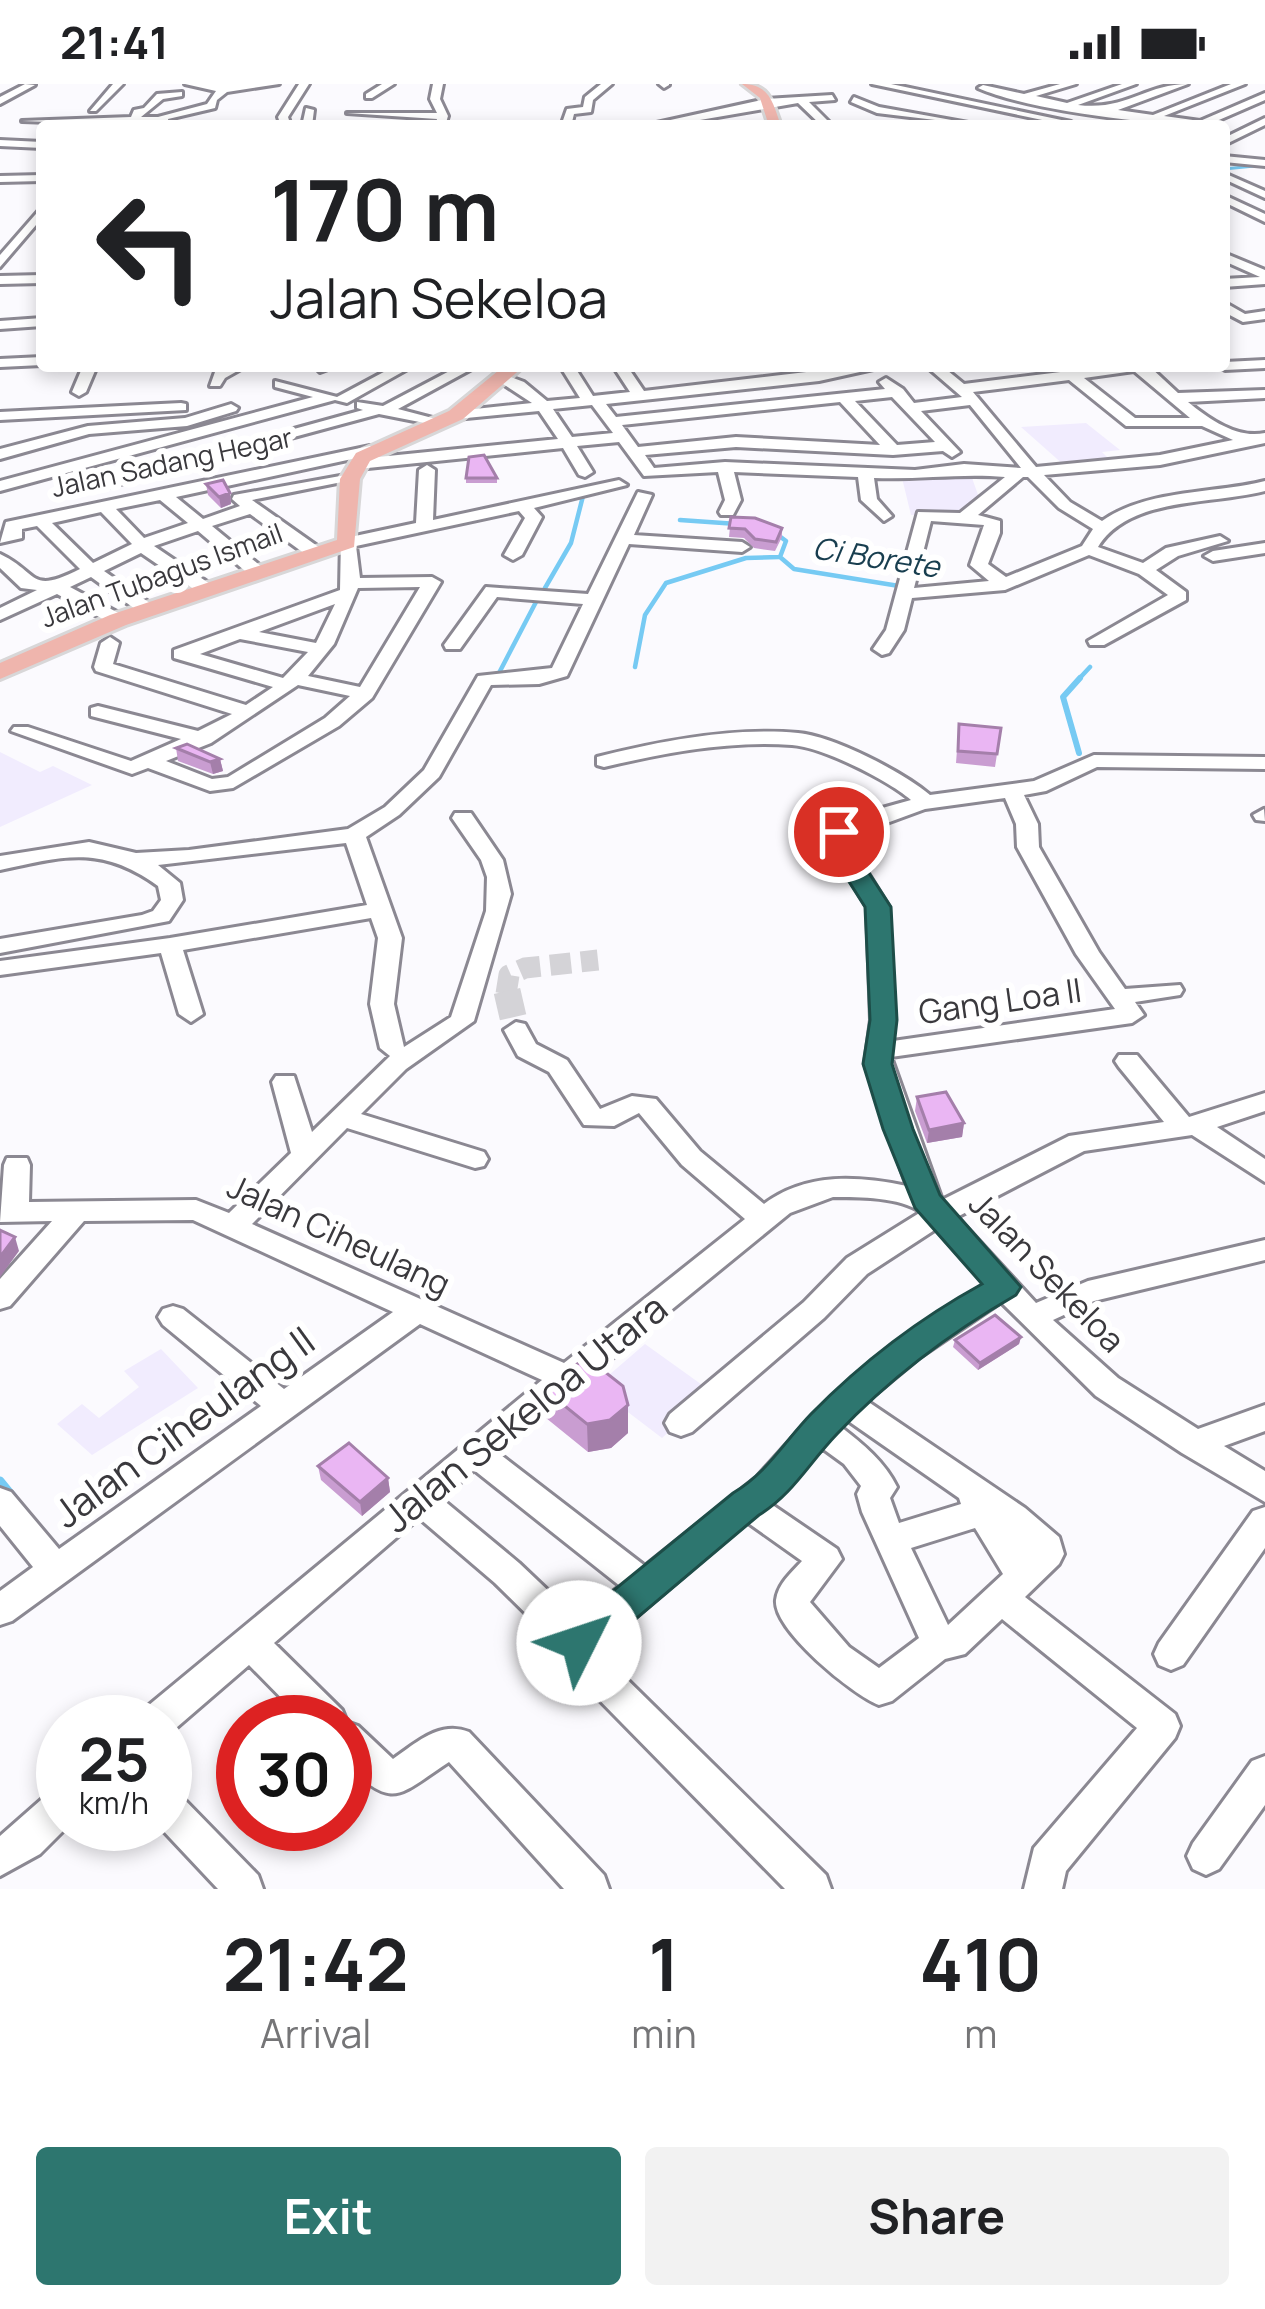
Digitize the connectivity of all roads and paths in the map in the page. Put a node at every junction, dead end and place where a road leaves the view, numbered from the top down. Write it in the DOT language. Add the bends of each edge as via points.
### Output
graph roads {
  1 [pos="118,84"];
  2 [pos="190,84"];
  3 [pos="274,84"];
  4 [pos="304,84"];
  5 [pos="389,84"];
  6 [pos="426,84"];
  7 [pos="438,84"];
  8 [pos="607,84"];
  9 [pos="748,84"];
  10 [pos="877,84"];
  11 [pos="1000,84"];
  12 [pos="1071,84"];
  13 [pos="1131,84"];
  14 [pos="1183,84"];
  15 [pos="1240,84"];
  16 [pos="29,85"];
  17 [pos="894,88"];
  18 [pos="983,88"];
  19 [pos="224,89"];
  20 [pos="846,92"];
  21 [pos="179,94"];
  22 [pos="370,96"];
  23 [pos="1265,96"];
  24 [pos="832,98"];
  25 [pos="1022,98"];
  26 [pos="939,99"];
  27 [pos="801,100"];
  28 [pos="0,101"];
  29 [pos="591,106"];
  30 [pos="611,106"];
  31 [pos="1065,106"];
  32 [pos="92,109"];
  33 [pos="309,110"];
  34 [pos="877,110"];
  35 [pos="770,112"];
  36 [pos="1105,112"];
  37 [pos="352,113"];
  38 [pos="818,113"];
  39 [pos="918,117"];
  40 [pos="1151,118"];
  41 [pos="135,120"];
  42 [pos="171,120"];
  43 [pos="284,120"];
  44 [pos="308,120"];
  45 [pos="430,120"];
  46 [pos="441,120"];
  47 [pos="568,120"];
  48 [pos="700,120"];
  49 [pos="823,120"];
  50 [pos="909,120"];
  51 [pos="939,120"];
  52 [pos="1041,120"];
  53 [pos="1168,120"];
  54 [pos="1210,120"];
  55 [pos="1265,121"];
  56 [pos="36,126"];
  57 [pos="1230,128"];
  58 [pos="1248,130"];
  59 [pos="0,132"];
  60 [pos="1230,139"];
  61 [pos="0,143"];
  62 [pos="1230,143"];
  63 [pos="36,145"];
  64 [pos="1245,145"];
  65 [pos="1230,160"];
  66 [pos="12,163"];
  67 [pos="1265,163"];
  68 [pos="1265,175"];
  69 [pos="1230,176"];
  70 [pos="36,178"];
  71 [pos="1,179"];
  72 [pos="1230,179"];
  73 [pos="1265,197"];
  74 [pos="1230,204"];
  75 [pos="1230,206"];
  76 [pos="1230,207"];
  77 [pos="36,218"];
  78 [pos="1265,219"];
  79 [pos="1265,236"];
  80 [pos="1246,250"];
  81 [pos="1230,253"];
  82 [pos="1230,257"];
  83 [pos="2,258"];
  84 [pos="1265,277"];
  85 [pos="36,279"];
  86 [pos="0,280"];
  87 [pos="1231,283"];
  88 [pos="1230,310"];
  89 [pos="1265,315"];
  90 [pos="36,322"];
  91 [pos="0,325"];
  92 [pos="36,361"];
  93 [pos="0,364"];
  94 [pos="1265,364"];
  95 [pos="1230,365"];
  96 [pos="87,372"];
  97 [pos="227,372"];
  98 [pos="393,372"];
  99 [pos="459,372"];
  100 [pos="501,372"];
  101 [pos="510,372"];
  102 [pos="512,372"];
  103 [pos="572,372"];
  104 [pos="624,372"];
  105 [pos="779,372"];
  106 [pos="843,372"];
  107 [pos="880,372"];
  108 [pos="940,372"];
  109 [pos="1103,372"];
  110 [pos="1146,372"];
  111 [pos="1223,372"];
  112 [pos="682,376"];
  113 [pos="1073,376"];
  114 [pos="450,377"];
  115 [pos="792,380"];
  116 [pos="215,383"];
  117 [pos="284,385"];
  118 [pos="694,391"];
  119 [pos="79,392"];
  120 [pos="898,392"];
  121 [pos="967,394"];
  122 [pos="640,396"];
  123 [pos="1258,396"];
  124 [pos="844,398"];
  125 [pos="1171,398"];
  126 [pos="336,399"];
  127 [pos="593,400"];
  128 [pos="542,406"];
  129 [pos="812,406"];
  130 [pos="182,407"];
  131 [pos="756,407"];
  132 [pos="914,407"];
  133 [pos="231,408"];
  134 [pos="381,410"];
  135 [pos="491,411"];
  136 [pos="710,411"];
  137 [pos="456,415"];
  138 [pos="0,416"];
  139 [pos="665,416"];
  140 [pos="89,422"];
  141 [pos="1204,422"];
  142 [pos="435,423"];
  143 [pos="405,436"];
  144 [pos="621,437"];
  145 [pos="1256,439"];
  146 [pos="784,441"];
  147 [pos="566,442"];
  148 [pos="737,442"];
  149 [pos="948,446"];
  150 [pos="689,447"];
  151 [pos="510,448"];
  152 [pos="893,450"];
  153 [pos="0,454"];
  154 [pos="421,464"];
  155 [pos="357,467"];
  156 [pos="725,467"];
  157 [pos="964,469"];
  158 [pos="585,472"];
  159 [pos="865,473"];
  160 [pos="1026,473"];
  161 [pos="221,481"];
  162 [pos="0,485"];
  163 [pos="619,485"];
  164 [pos="1265,486"];
  165 [pos="94,487"];
  166 [pos="164,495"];
  167 [pos="644,495"];
  168 [pos="245,503"];
  169 [pos="521,504"];
  170 [pos="1174,504"];
  171 [pos="106,508"];
  172 [pos="727,512"];
  173 [pos="884,516"];
  174 [pos="1189,516"];
  175 [pos="966,518"];
  176 [pos="40,520"];
  177 [pos="196,526"];
  178 [pos="1102,526"];
  179 [pos="424,528"];
  180 [pos="1204,529"];
  181 [pos="0,538"];
  182 [pos="625,539"];
  183 [pos="347,543"];
  184 [pos="143,546"];
  185 [pos="742,547"];
  186 [pos="1265,548"];
  187 [pos="1088,549"];
  188 [pos="1222,550"];
  189 [pos="314,552"];
  190 [pos="513,555"];
  191 [pos="3,566"];
  192 [pos="92,570"];
  193 [pos="1145,570"];
  194 [pos="256,572"];
  195 [pos="1002,583"];
  196 [pos="57,587"];
  197 [pos="351,588"];
  198 [pos="906,589"];
  199 [pos="207,590"];
  200 [pos="594,600"];
  201 [pos="148,610"];
  202 [pos="0,615"];
  203 [pos="290,615"];
  204 [pos="118,620"];
  205 [pos="337,623"];
  206 [pos="235,632"];
  207 [pos="1097,641"];
  208 [pos="110,643"];
  209 [pos="453,645"];
  210 [pos="321,649"];
  211 [pos="882,649"];
  212 [pos="0,672"];
  213 [pos="290,681"];
  214 [pos="365,694"];
  215 [pos="98,712"];
  216 [pos="247,712"];
  217 [pos="21,731"];
  218 [pos="203,739"];
  219 [pos="604,760"];
  220 [pos="1265,763"];
  221 [pos="140,764"];
  222 [pos="1012,791"];
  223 [pos="926,802"];
  224 [pos="463,818"];
  225 [pos="354,835"];
  226 [pos="189,857"];
  227 [pos="139,859"];
  228 [pos="0,863"];
  229 [pos="169,883"];
  230 [pos="377,910"];
  231 [pos="170,945"];
  232 [pos="0,946"];
  233 [pos="0,968"];
  234 [pos="1171,990"];
  235 [pos="1124,1007"];
  236 [pos="191,1014"];
  237 [pos="516,1030"];
  238 [pos="392,1048"];
  239 [pos="879,1051"];
  240 [pos="1128,1061"];
  241 [pos="285,1082"];
  242 [pos="1265,1102"];
  243 [pos="345,1118"];
  244 [pos="1189,1126"];
  245 [pos="304,1156"];
  246 [pos="475,1159"];
  247 [pos="17,1165"];
  248 [pos="1265,1172"];
  249 [pos="934,1207"];
  250 [pos="78,1210"];
  251 [pos="8,1211"];
  252 [pos="763,1219"];
  253 [pos="234,1225"];
  254 [pos="1265,1250"];
  255 [pos="1004,1287"];
  256 [pos="0,1298"];
  257 [pos="416,1311"];
  258 [pos="173,1317"];
  259 [pos="1031,1317"];
  260 [pos="566,1377"];
  261 [pos="846,1403"];
  262 [pos="284,1407"];
  263 [pos="1265,1418"];
  264 [pos="682,1423"];
  265 [pos="820,1429"];
  266 [pos="1193,1444"];
  267 [pos="474,1452"];
  268 [pos="1265,1488"];
  269 [pos="419,1499"];
  270 [pos="0,1502"];
  271 [pos="976,1502"];
  272 [pos="746,1504"];
  273 [pos="1265,1521"];
  274 [pos="890,1540"];
  275 [pos="56,1570"];
  276 [pos="646,1586"];
  277 [pos="1013,1589"];
  278 [pos="0,1610"];
  279 [pos="250,1642"];
  280 [pos="579,1643"];
  281 [pos="939,1643"];
  282 [pos="1171,1654"];
  283 [pos="188,1695"];
  284 [pos="302,1695"];
  285 [pos="372,1764"];
  286 [pos="1265,1774"];
  287 [pos="36,1832"];
  288 [pos="192,1834"];
  289 [pos="1206,1856"];
  290 [pos="0,1858"];
  291 [pos="244,1889"];
  292 [pos="590,1889"];
  293 [pos="812,1889"];
  294 [pos="1043,1889"];
  1 -- 32 [label="street"];
  2 -- 19 [label="street"];
  3 -- 19 [label="street"];
  4 -- 43 [label="street"];
  5 -- 22 [label="street"];
  6 -- 7 [label="street"];
  7 -- 46 [label="street"];
  8 -- 29 [label="street" via="588,99"];
  9 -- 35 [label="main road"];
  10 -- 17 [label="street"];
  11 -- 18 [label="street"];
  12 -- 25 [label="street"];
  13 -- 31 [label="street"];
  14 -- 36 [label="street"];
  15 -- 40 [label="street"];
  16 -- 28 [label="street"];
  17 -- 20 [label="street"];
  17 -- 26 [label="street"];
  18 -- 25 [label="street"];
  18 -- 26 [label="street"];
  19 -- 42 [label="street" via="212,106"];
  20 -- 24 [label="street"];
  20 -- 34 [label="street"];
  21 -- 41 [label="street" via="160,96"];
  23 -- 54 [label="street"];
  24 -- 27 [label="street"];
  24 -- 34 [label="street" via="858,114"];
  25 -- 31 [label="street"];
  26 -- 52 [label="street"];
  27 -- 35 [label="street"];
  27 -- 38 [label="street"];
  29 -- 30 [label="street"];
  29 -- 47 [label="street" via="570,111"];
  31 -- 36 [label="street"];
  33 -- 44 [label="street"];
  34 -- 39 [label="street"];
  35 -- 38 [label="street"];
  35 -- 48 [label="street"];
  36 -- 40 [label="street"];
  37 -- 45 [label="street"];
  38 -- 49 [label="street"];
  39 -- 50 [label="street"];
  39 -- 51 [label="street"];
  40 -- 53 [label="street"];
  55 -- 58 [label="street"];
  56 -- 59 [label="street"];
  57 -- 58 [label="street"];
  58 -- 60 [label="street"];
  61 -- 63 [label="street"];
  62 -- 64 [label="street"];
  65 -- 67 [label="street"];
  66 -- 71 [label="street"];
  68 -- 69 [label="street"];
  70 -- 71 [label="street"];
  72 -- 73 [label="street"];
  73 -- 74 [label="street"];
  75 -- 78 [label="street"];
  76 -- 79 [label="street"];
  77 -- 83 [label="street"];
  80 -- 81 [label="street"];
  82 -- 84 [label="street"];
  84 -- 87 [label="street"];
  85 -- 86 [label="street"];
  88 -- 89 [label="street" via="1243,318"];
  90 -- 91 [label="street"];
  92 -- 93 [label="street"];
  94 -- 95 [label="street"];
  96 -- 119 [label="street"];
  97 -- 116 [label="street"];
  98 -- 126 [label="street"];
  99 -- 114 [label="street"];
  100 -- 114 [label="street"];
  101 -- 137 [label="main road"];
  102 -- 128 [label="street"];
  103 -- 127 [label="street"];
  104 -- 122 [label="street"];
  105 -- 115 [label="street"];
  106 -- 115 [label="street"];
  107 -- 120 [label="street"];
  108 -- 121 [label="street"];
  109 -- 113 [label="street"];
  110 -- 125 [label="street"];
  111 -- 123 [label="street"];
  112 -- 118 [label="street"];
  113 -- 121 [label="street"];
  113 -- 141 [label="street" via="1131,423"];
  114 -- 134 [label="street"];
  115 -- 118 [label="street"];
  115 -- 129 [label="street"];
  117 -- 126 [label="street"];
  118 -- 122 [label="street"];
  120 -- 124 [label="street"];
  120 -- 132 [label="street"];
  121 -- 132 [label="street"];
  121 -- 160 [label="street"];
  122 -- 127 [label="street"];
  123 -- 125 [label="street"];
  124 -- 129 [label="street"];
  124 -- 152 [label="street"];
  125 -- 141 [label="street"];
  126 -- 134 [label="street"];
  126 -- 162 [label="street"];
  127 -- 128 [label="street"];
  127 -- 144 [label="street"];
  128 -- 135 [label="street"];
  128 -- 147 [label="street"];
  129 -- 131 [label="street"];
  130 -- 140 [label="street"];
  131 -- 136 [label="street"];
  131 -- 146 [label="street"];
  132 -- 149 [label="street"];
  133 -- 140 [label="street" via="187,422"];
  134 -- 142 [label="street"];
  134 -- 165 [label="street"];
  135 -- 137 [label="street"];
  135 -- 151 [label="street"];
  136 -- 139 [label="street"];
  136 -- 148 [label="street"];
  137 -- 142 [label="main road"];
  138 -- 140 [label="street"];
  139 -- 144 [label="street"];
  139 -- 150 [label="street"];
  140 -- 153 [label="street"];
  141 -- 145 [label="street"];
  142 -- 143 [label="main road"];
  143 -- 154 [label="street"];
  143 -- 155 [label="main road"];
  144 -- 147 [label="street"];
  144 -- 150 [label="street"];
  144 -- 156 [label="street" via="647,472"];
  145 -- 160 [label="street" via="1160,460"];
  146 -- 148 [label="street"];
  146 -- 152 [label="street"];
  147 -- 151 [label="street"];
  147 -- 158 [label="street"];
  148 -- 150 [label="street"];
  149 -- 152 [label="street"];
  149 -- 157 [label="street"];
  151 -- 154 [label="street" via="467,452 472,464"];
  154 -- 155 [label="street"];
  154 -- 179 [label="street"];
  155 -- 168 [label="street"];
  155 -- 176 [label="street, Jalan Sadang Hegar"];
  155 -- 183 [label="main road"];
  156 -- 159 [label="street"];
  156 -- 172 [label="street" via="733,500"];
  157 -- 159 [label="street"];
  157 -- 160 [label="street"];
  159 -- 173 [label="street" via="869,500"];
  160 -- 175 [label="street"];
  160 -- 178 [label="street" via="1076,516"];
  161 -- 168 [label="street"];
  163 -- 169 [label="street"];
  164 -- 170 [label="street"];
  166 -- 177 [label="street"];
  167 -- 182 [label="street"];
  168 -- 177 [label="street"];
  168 -- 189 [label="street"];
  169 -- 179 [label="street"];
  169 -- 190 [label="street" via="533,517"];
  170 -- 174 [label="street"];
  170 -- 178 [label="street" via="1123,513"];
  171 -- 184 [label="street"];
  175 -- 195 [label="street" via="993,522 979,565"];
  175 -- 198 [label="street" via="924,515"];
  176 -- 181 [label="street, Jalan Sadang Hegar" via="12,526 16,534"];
  176 -- 192 [label="street"];
  177 -- 184 [label="street"];
  177 -- 194 [label="street"];
  178 -- 187 [label="street"];
  179 -- 183 [label="street"];
  180 -- 188 [label="street"];
  182 -- 185 [label="street"];
  182 -- 200 [label="street"];
  183 -- 189 [label="main road, Jalan Tubagus Ismail"];
  183 -- 197 [label="street"];
  184 -- 192 [label="street"];
  184 -- 199 [label="street"];
  186 -- 188 [label="street"];
  187 -- 193 [label="street"];
  187 -- 195 [label="street"];
  188 -- 193 [label="street" via="1172,552"];
  189 -- 194 [label="main road, Jalan Tubagus Ismail"];
  191 -- 196 [label="street" via="27,584"];
  192 -- 196 [label="street"];
  192 -- 201 [label="street"];
  193 -- 207 [label="street" via="1180,596"];
  194 -- 199 [label="main road, Jalan Tubagus Ismail"];
  195 -- 198 [label="street" via="960,596"];
  196 -- 202 [label="street"];
  196 -- 204 [label="street"];
  197 -- 203 [label="street"];
  197 -- 205 [label="street"];
  197 -- 214 [label="street" via="432,582"];
  198 -- 211 [label="street"];
  199 -- 201 [label="main road, Jalan Tubagus Ismail"];
  200 -- 209 [label="street" via="492,591"];
  200 -- 225 [label="street" via="560,672 485,680 432,773"];
  201 -- 204 [label="main road, Jalan Tubagus Ismail"];
  203 -- 205 [label="street"];
  203 -- 206 [label="street"];
  204 -- 212 [label="main road, Jalan Tubagus Ismail"];
  205 -- 210 [label="street"];
  206 -- 210 [label="street"];
  206 -- 213 [label="street" via="181,656"];
  208 -- 216 [label="street" via="103,667"];
  210 -- 213 [label="street"];
  213 -- 214 [label="street"];
  213 -- 216 [label="street"];
  214 -- 221 [label="street" via="233,782 210,785"];
  215 -- 218 [label="street"];
  216 -- 218 [label="street"];
  217 -- 221 [label="street"];
  218 -- 221 [label="street"];
  219 -- 223 [label="street" via="788,737 898,778"];
  220 -- 222 [label="street" via="1094,761"];
  222 -- 223 [label="street"];
  222 -- 235 [label="street" via="1028,824 1028,847"];
  223 -- 239 [label="street, Jalan Sekeloa" via="835,839 878,907"];
  224 -- 243 [label="street" via="503,885 464,1016 397,1063"];
  225 -- 226 [label="street"];
  225 -- 230 [label="street"];
  226 -- 227 [label="street"];
  226 -- 229 [label="street"];
  227 -- 228 [label="street" via="98,848"];
  227 -- 229 [label="street"];
  229 -- 232 [label="street" via="172,900 161,916"];
  230 -- 231 [label="street"];
  230 -- 238 [label="street" via="391,938 382,1004"];
  231 -- 233 [label="street"];
  231 -- 236 [label="street"];
  234 -- 235 [label="street, Gang Loa II"];
  235 -- 239 [label="street, Gang Loa II"];
  237 -- 252 [label="street" via="527,1050 558,1066 593,1119 640,1105"];
  239 -- 249 [label="street, Jalan Sekeloa" via="884,1090"];
  240 -- 244 [label="street"];
  241 -- 245 [label="street"];
  242 -- 244 [label="street"];
  243 -- 245 [label="street"];
  243 -- 246 [label="street"];
  244 -- 248 [label="street"];
  244 -- 249 [label="street" via="1078,1143"];
  245 -- 253 [label="street"];
  247 -- 251 [label="street"];
  249 -- 252 [label="street, Jalan Sekeloa Utara" via="821,1186"];
  249 -- 255 [label="street, Jalan Sekeloa"];
  249 -- 264 [label="street"];
  250 -- 251 [label="street, Jalan Ciheulang"];
  250 -- 253 [label="street, Jalan Ciheulang" via="196,1210"];
  250 -- 256 [label="street"];
  252 -- 260 [label="street, Jalan Sekeloa Utara"];
  253 -- 257 [label="street, Jalan Ciheulang"];
  254 -- 259 [label="street" via="1088,1292"];
  255 -- 259 [label="street, Jalan Sekeloa"];
  255 -- 261 [label="street" via="936,1324"];
  257 -- 260 [label="street, Jalan Ciheulang"];
  257 -- 262 [label="street, Jalan Ciheulang II"];
  258 -- 262 [label="street"];
  259 -- 266 [label="street, Jalan Sekeloa" via="1107,1387"];
  260 -- 267 [label="street, Jalan Sekeloa Utara"];
  261 -- 265 [label="street"];
  261 -- 271 [label="street"];
  262 -- 275 [label="street, Jalan Ciheulang II"];
  263 -- 266 [label="street"];
  265 -- 272 [label="street" via="772,1488"];
  265 -- 274 [label="street" via="881,1487 873,1494"];
  266 -- 268 [label="street, Jalan Sekeloa"];
  267 -- 269 [label="street, Jalan Sekeloa Utara"];
  267 -- 276 [label="street"];
  269 -- 279 [label="street, Jalan Sekeloa Utara"];
  269 -- 280 [label="street"];
  270 -- 275 [label="street"];
  271 -- 274 [label="street"];
  271 -- 277 [label="street"];
  272 -- 276 [label="street"];
  272 -- 281 [label="street" via="825,1558 792,1606 862,1680 885,1687"];
  273 -- 282 [label="street"];
  274 -- 281 [label="street"];
  275 -- 278 [label="street, Jalan Ciheulang II"];
  276 -- 280 [label="street"];
  277 -- 281 [label="street" via="953,1643"];
  277 -- 294 [label="street" via="1162,1726 1048,1862"];
  279 -- 283 [label="street, Jalan Sekeloa Utara"];
  279 -- 284 [label="street"];
  280 -- 293 [label="street" via="580,1656"];
  285 -- 292 [label="street" via="387,1778 401,1777 440,1745 456,1744"];
  286 -- 289 [label="street"];
  287 -- 290 [label="street"];
  288 -- 291 [label="street"];
}
